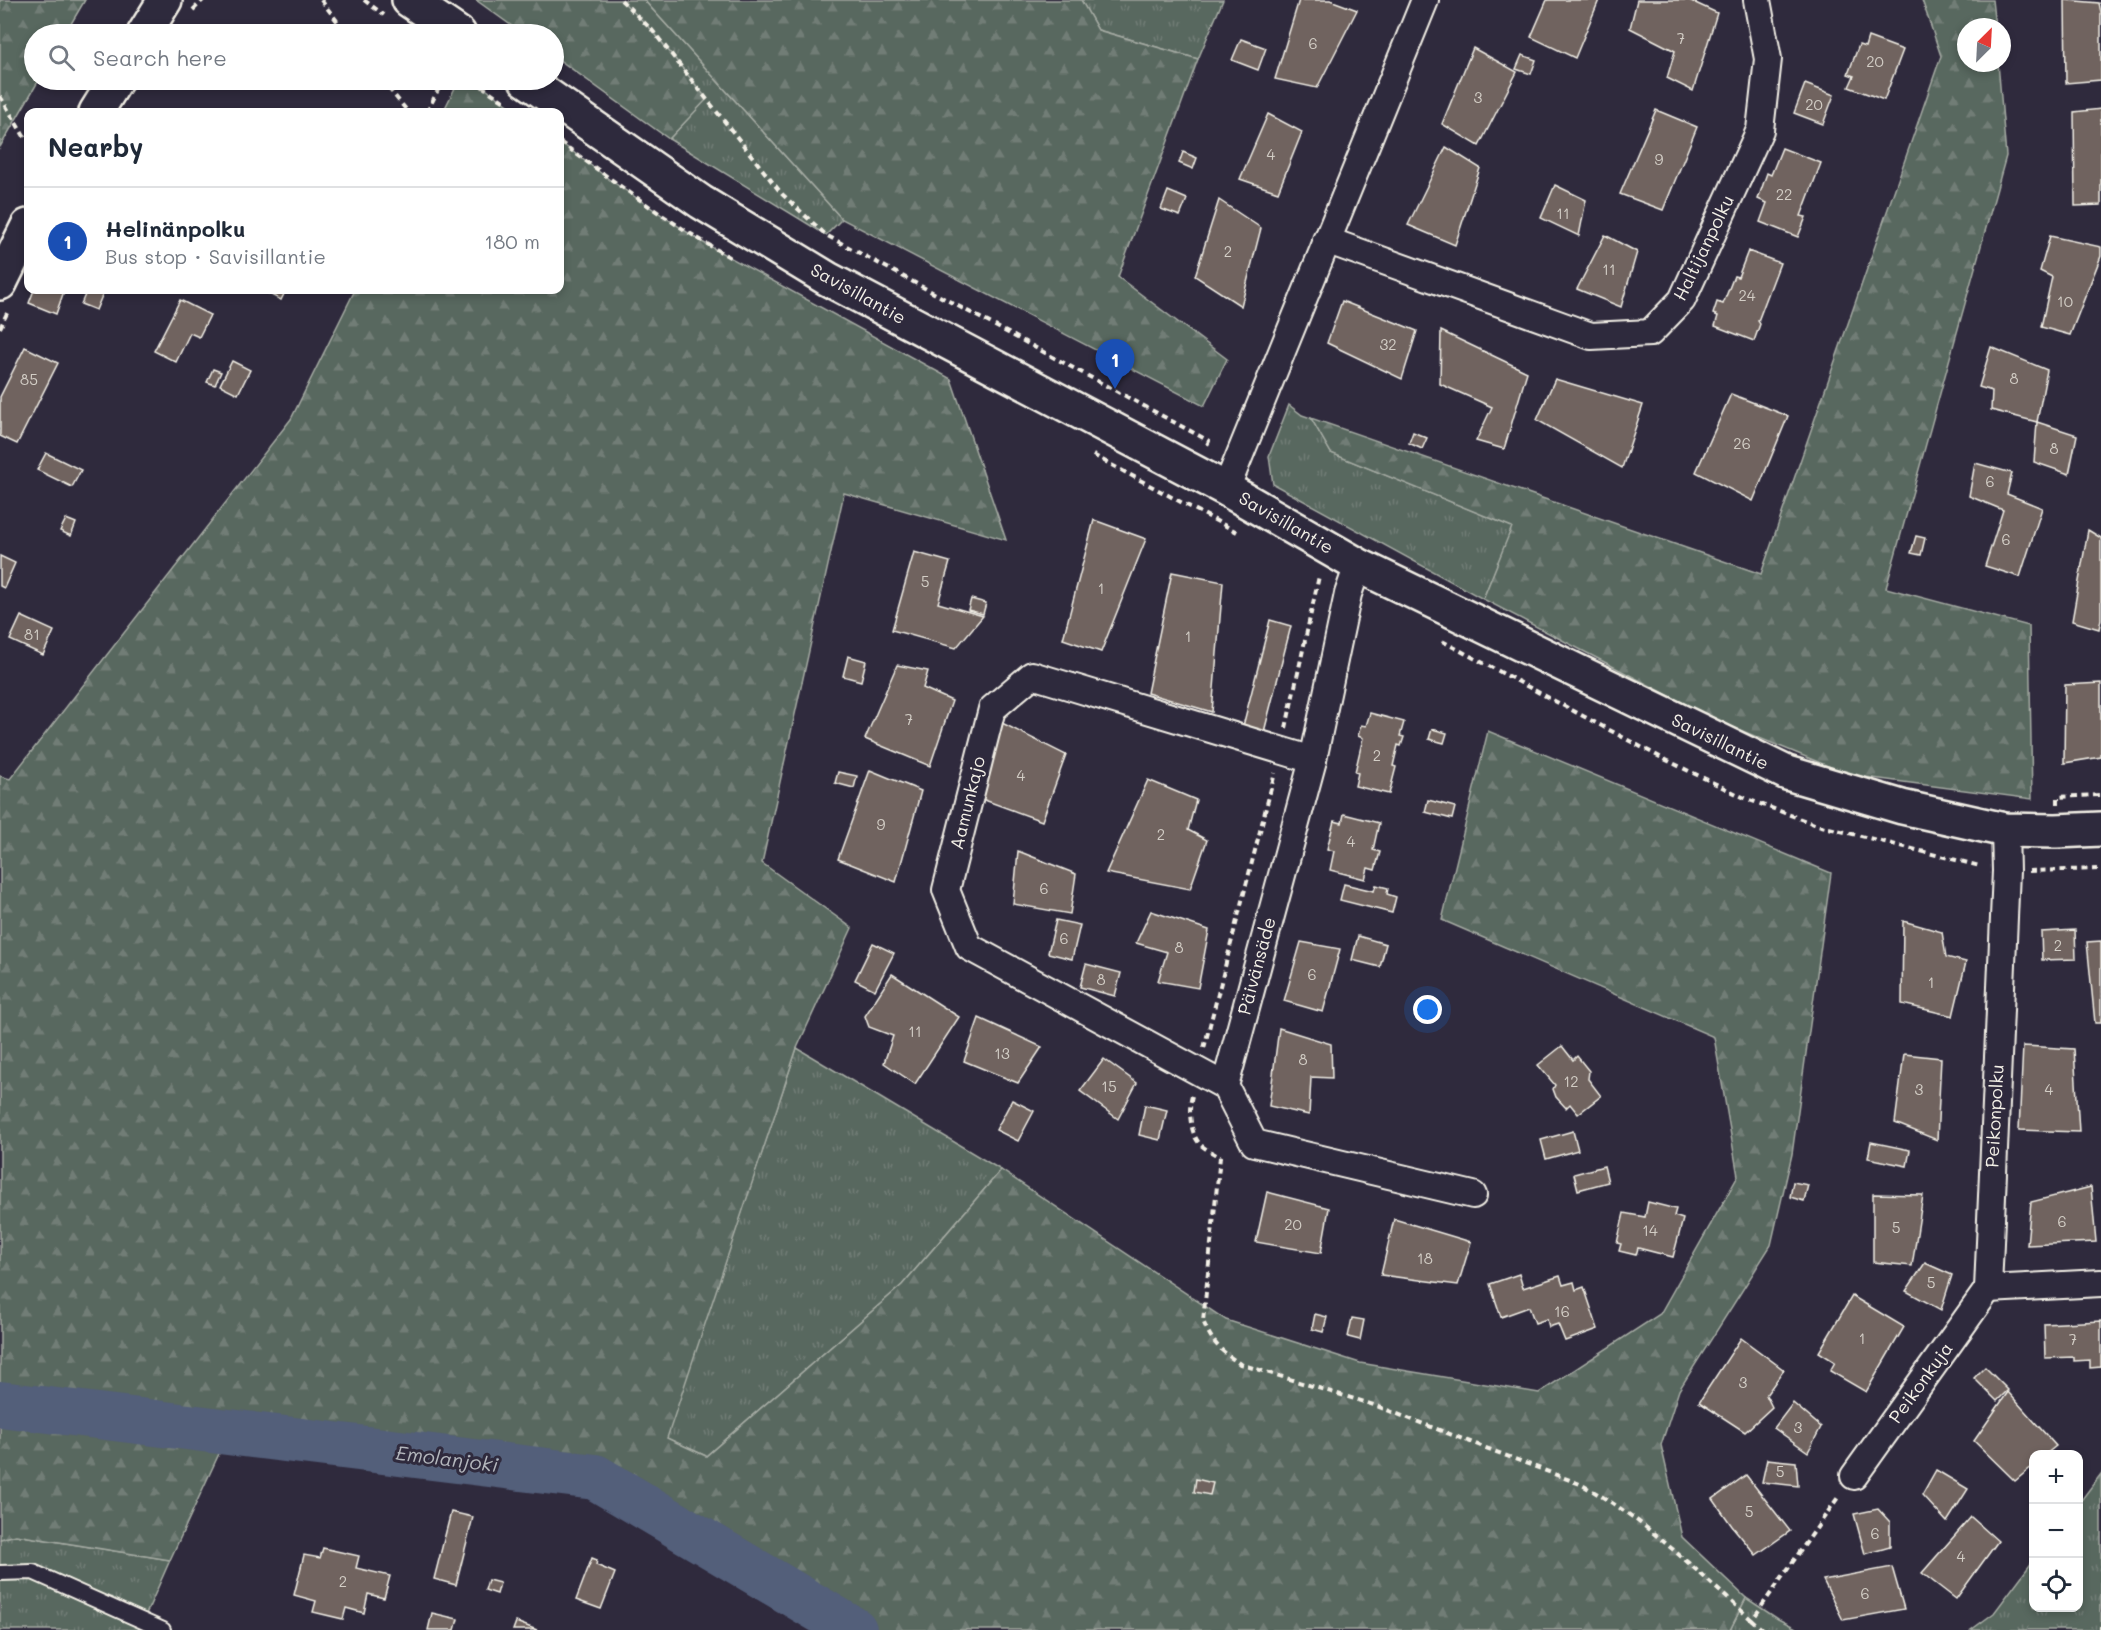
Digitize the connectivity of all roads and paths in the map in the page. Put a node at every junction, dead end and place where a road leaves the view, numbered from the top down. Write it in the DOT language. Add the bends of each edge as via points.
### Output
graph roads {
  1 [pos="165,0"];
  2 [pos="321,0"];
  3 [pos="409,0"];
  4 [pos="621,0"];
  5 [pos="1425,0"];
  6 [pos="1757,0"];
  7 [pos="150,24"];
  8 [pos="339,24"];
  9 [pos="444,24"];
  10 [pos="110,90"];
  11 [pos="390,90"];
  12 [pos="438,90"];
  13 [pos="518,93"];
  14 [pos="0,96"];
  15 [pos="98,108"];
  16 [pos="405,108"];
  17 [pos="429,108"];
  18 [pos="543,108"];
  19 [pos="564,120"];
  20 [pos="24,136"];
  21 [pos="24,234"];
  22 [pos="1326,240"];
  23 [pos="0,283"];
  24 [pos="1209,441"];
  25 [pos="1226,489"];
  26 [pos="1358,565"];
  27 [pos="1319,576"];
  28 [pos="1281,750"];
  29 [pos="1313,759"];
  30 [pos="2101,795"];
  31 [pos="2058,797"];
  32 [pos="2101,829"];
  33 [pos="2005,830"];
  34 [pos="1198,1071"];
  35 [pos="1225,1086"];
  36 [pos="1473,1195"];
  37 [pos="2101,1283"];
  38 [pos="1988,1289"];
  39 [pos="1854,1476"];
  40 [pos="0,1573"];
  41 [pos="1752,1620"];
  42 [pos="2101,1626"];
  43 [pos="163,1630"];
  44 [pos="1763,1630"];
  45 [pos="2101,1630"];
  1 -- 7 [label="street"];
  2 -- 8 [label="path"];
  3 -- 9 [label="street"];
  4 -- 24 [label="path" via="652,30 782,194 826,235"];
  5 -- 22 [label="street"];
  6 -- 22 [label="street, Haltijanpolku" via="1768,59 1760,130 1682,300 1650,333 1591,336"];
  10 -- 15 [label="street"];
  11 -- 16 [label="path"];
  12 -- 17 [label="path"];
  13 -- 18 [label="street, Savisillantie"];
  14 -- 20 [label="path"];
  19 -- 25 [label="street, Savisillantie" via="828,279"];
  21 -- 23 [label="street"];
  22 -- 25 [label="street"];
  25 -- 26 [label="street, Savisillantie"];
  26 -- 29 [label="street, Päivänsäde" via="1348,594"];
  26 -- 33 [label="street, Savisillantie" via="1787,773 1902,807"];
  27 -- 28 [label="path"];
  28 -- 29 [label="street, Aamunkajo"];
  28 -- 34 [label="path"];
  28 -- 34 [label="street, Aamunkajo" via="1032,675 992,709 989,720 946,890 969,947"];
  29 -- 35 [label="street, Päivänsäde"];
  30 -- 31 [label="path"];
  32 -- 33 [label="street, Savisillantie"];
  33 -- 38 [label="street, Peikonpolku"];
  34 -- 35 [label="street, Aamunkajo"];
  34 -- 41 [label="path" via="1190,1102 1192,1126 1199,1143 1220,1157 1203,1321 1211,1340 1240,1364 1374,1405 1608,1498"];
  35 -- 36 [label="street" via="1254,1143"];
  37 -- 38 [label="street"];
  38 -- 39 [label="street, Peikonkuja"];
  39 -- 41 [label="path"];
  40 -- 43 [label="lane" via="33,1572"];
  41 -- 44 [label="path"];
  42 -- 45 [label="path"];
}
